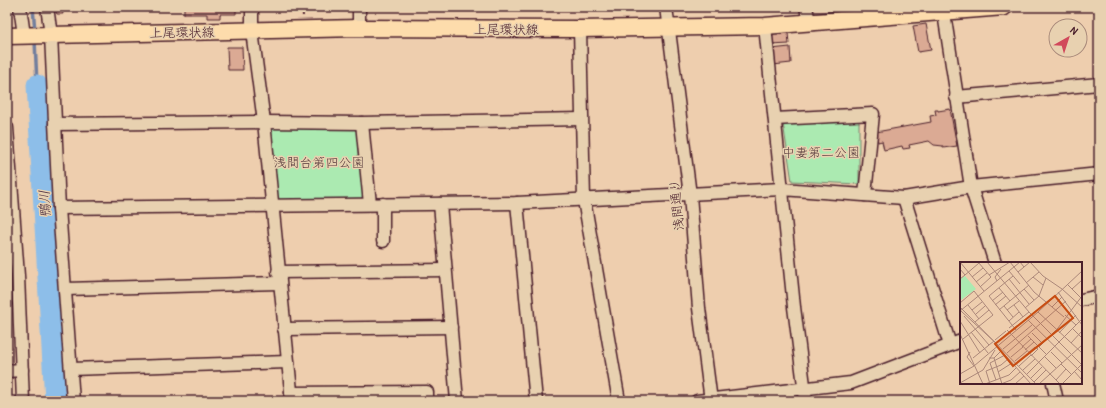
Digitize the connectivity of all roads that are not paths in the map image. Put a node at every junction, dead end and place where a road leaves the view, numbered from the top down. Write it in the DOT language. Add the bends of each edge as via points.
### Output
graph roads {
  1 [pos="20,7"];
  2 [pos="47,7"];
  3 [pos="252,7"];
  4 [pos="359,7"];
  5 [pos="666,7"];
  6 [pos="1004,7"];
  7 [pos="943,9"];
  8 [pos="808,14"];
  9 [pos="765,26"];
  10 [pos="668,27"];
  11 [pos="359,28"];
  12 [pos="580,29"];
  13 [pos="252,31"];
  14 [pos="24,35"];
  15 [pos="51,35"];
  16 [pos="7,36"];
  17 [pos="1099,84"];
  18 [pos="956,97"];
  19 [pos="581,119"];
  20 [pos="775,119"];
  21 [pos="264,122"];
  22 [pos="362,123"];
  23 [pos="55,124"];
  24 [pos="7,130"];
  25 [pos="1099,174"];
  26 [pos="971,187"];
  27 [pos="782,189"];
  28 [pos="690,195"];
  29 [pos="865,195"];
  30 [pos="904,198"];
  31 [pos="584,200"];
  32 [pos="517,203"];
  33 [pos="370,204"];
  34 [pos="383,204"];
  35 [pos="440,204"];
  36 [pos="272,205"];
  37 [pos="10,208"];
  38 [pos="60,208"];
  39 [pos="383,242"];
  40 [pos="995,262"];
  41 [pos="445,270"];
  42 [pos="12,276"];
  43 [pos="279,278"];
  44 [pos="66,289"];
  45 [pos="1099,296"];
  46 [pos="1082,300"];
  47 [pos="451,327"];
  48 [pos="284,329"];
  49 [pos="956,343"];
  50 [pos="288,362"];
  51 [pos="71,369"];
  52 [pos="22,370"];
  53 [pos="7,371"];
  54 [pos="1053,384"];
  55 [pos="805,395"];
  56 [pos="292,397"];
  57 [pos="711,400"];
  58 [pos="23,401"];
  59 [pos="73,401"];
  60 [pos="427,401"];
  61 [pos="457,401"];
  62 [pos="536,401"];
  63 [pos="619,401"];
  64 [pos="697,401"];
  65 [pos="1057,401"];
  1 -- 14 [label="street"];
  2 -- 15 [label="street"];
  3 -- 13 [label="street"];
  4 -- 11 [label="street"];
  5 -- 10 [label="street, 浅間通り"];
  6 -- 7 [label="main road, 上尾環状線"];
  7 -- 8 [label="main road, 上尾環状線"];
  7 -- 18 [label="street"];
  8 -- 9 [label="main road, 上尾環状線"];
  9 -- 10 [label="main road, 上尾環状線"];
  9 -- 20 [label="street"];
  10 -- 12 [label="main road, 上尾環状線"];
  10 -- 28 [label="street, 浅間通り"];
  11 -- 12 [label="main road, 上尾環状線"];
  11 -- 13 [label="main road, 上尾環状線"];
  12 -- 19 [label="street"];
  13 -- 15 [label="main road, 上尾環状線"];
  13 -- 21 [label="street"];
  14 -- 15 [label="main road, 上尾環状線"];
  14 -- 16 [label="main road, 上尾環状線"];
  15 -- 23 [label="street"];
  17 -- 18 [label="street"];
  18 -- 26 [label="street"];
  19 -- 22 [label="street"];
  19 -- 31 [label="street"];
  20 -- 27 [label="street"];
  20 -- 29 [label="street" via="873,114"];
  21 -- 22 [label="street"];
  21 -- 23 [label="street"];
  21 -- 36 [label="street"];
  22 -- 33 [label="street"];
  23 -- 38 [label="street"];
  24 -- 37 [label="street"];
  25 -- 26 [label="street"];
  26 -- 30 [label="street"];
  26 -- 40 [label="street"];
  27 -- 28 [label="street"];
  27 -- 29 [label="street"];
  27 -- 55 [label="street"];
  28 -- 31 [label="street"];
  28 -- 57 [label="street, 浅間通り" via="699,308"];
  29 -- 30 [label="street"];
  30 -- 49 [label="street"];
  31 -- 32 [label="street"];
  31 -- 63 [label="street"];
  32 -- 35 [label="street"];
  32 -- 62 [label="street"];
  33 -- 34 [label="street"];
  33 -- 36 [label="street"];
  34 -- 35 [label="street"];
  34 -- 39 [label="street"];
  35 -- 41 [label="street"];
  36 -- 38 [label="street"];
  36 -- 43 [label="street"];
  37 -- 42 [label="street"];
  38 -- 44 [label="street"];
  41 -- 43 [label="street"];
  41 -- 47 [label="street"];
  42 -- 52 [label="street"];
  43 -- 44 [label="street"];
  43 -- 48 [label="street"];
  44 -- 51 [label="street"];
  45 -- 46 [label="street"];
  47 -- 48 [label="street"];
  47 -- 61 [label="street"];
  48 -- 50 [label="street"];
  49 -- 55 [label="street" via="851,383"];
  50 -- 51 [label="street"];
  50 -- 56 [label="street"];
  51 -- 59 [label="street"];
  52 -- 53 [label="street"];
  52 -- 58 [label="street"];
  54 -- 65 [label="street"];
  55 -- 57 [label="street"];
  56 -- 60 [label="street" via="426,392"];
  57 -- 64 [label="street"];
}
